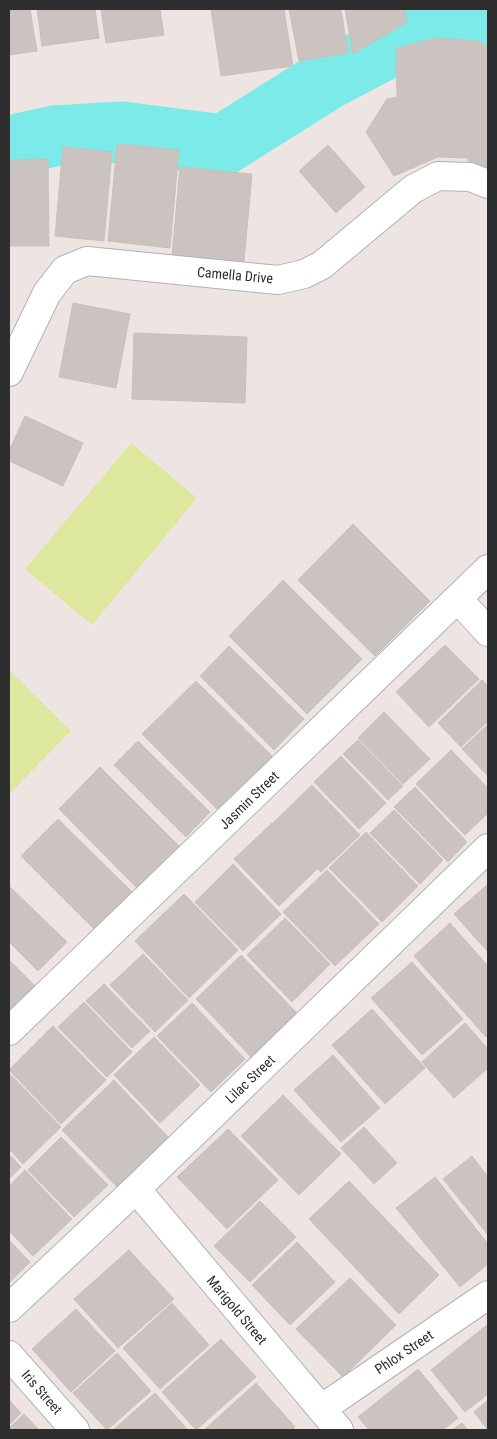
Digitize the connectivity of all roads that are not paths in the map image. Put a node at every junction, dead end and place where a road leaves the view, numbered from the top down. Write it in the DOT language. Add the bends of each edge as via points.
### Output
graph roads {
  1 [pos="488,184"];
  2 [pos="9,372"];
  3 [pos="488,569"];
  4 [pos="458,599"];
  5 [pos="488,632"];
  6 [pos="488,848"];
  7 [pos="9,1031"];
  8 [pos="136,1189"];
  9 [pos="488,1295"];
  10 [pos="9,1308"];
  11 [pos="9,1354"];
  12 [pos="321,1409"];
  13 [pos="75,1430"];
  14 [pos="339,1430"];
  1 -- 2 [label="street, Camella Drive" via="470,177 438,176 413,189 322,265 304,274 278,280 87,261 65,270 47,293"];
  3 -- 4 [label="street, Jasmin Street"];
  4 -- 5 [label="street"];
  4 -- 7 [label="street, Jasmin Street"];
  6 -- 8 [label="street, Lilac Street"];
  8 -- 10 [label="street, Lilac Street"];
  8 -- 12 [label="street, Marigold Street"];
  9 -- 12 [label="street, Phlox Street"];
  11 -- 13 [label="street, Iris Street"];
  12 -- 14 [label="street, Marigold Street"];
}
